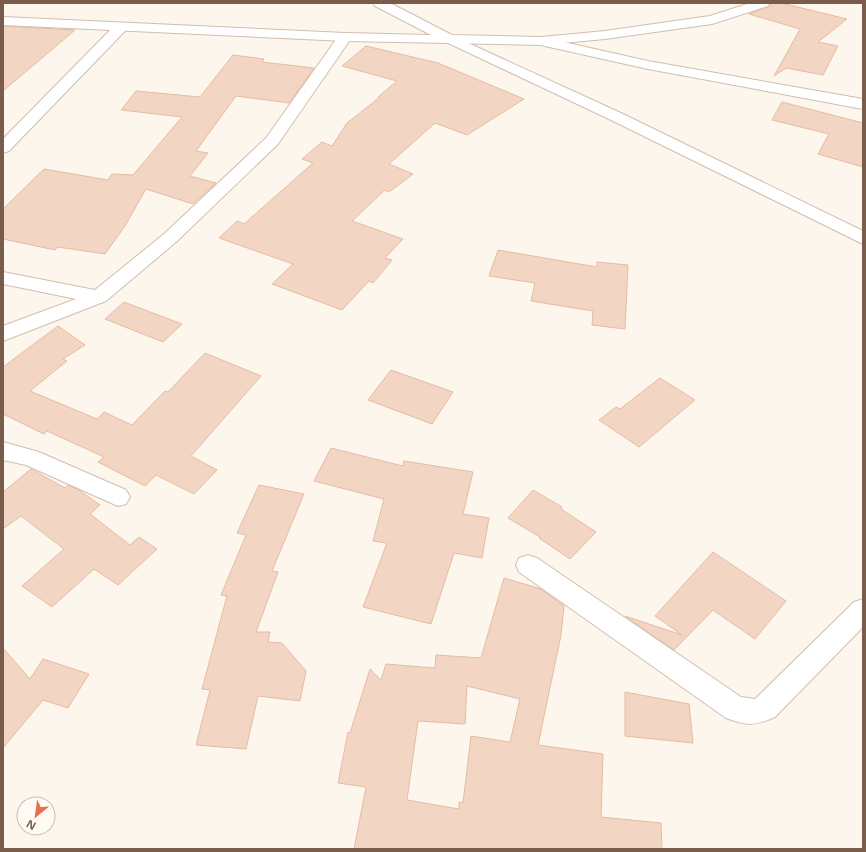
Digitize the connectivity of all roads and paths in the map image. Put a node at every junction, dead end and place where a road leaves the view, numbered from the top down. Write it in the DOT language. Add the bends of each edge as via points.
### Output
graph roads {
  1 [pos="380,3"];
  2 [pos="763,3"];
  3 [pos="3,21"];
  4 [pos="120,28"];
  5 [pos="345,37"];
  6 [pos="453,40"];
  7 [pos="541,41"];
  8 [pos="863,104"];
  9 [pos="3,148"];
  10 [pos="863,238"];
  11 [pos="3,278"];
  12 [pos="99,297"];
  13 [pos="3,334"];
  14 [pos="3,451"];
  15 [pos="118,497"];
  16 [pos="528,565"];
  17 [pos="863,610"];
  1 -- 6 [label="street"];
  2 -- 7 [label="street" via="712,20"];
  3 -- 4 [label="street"];
  4 -- 5 [label="street"];
  4 -- 9 [label="street"];
  5 -- 6 [label="street"];
  5 -- 12 [label="street" via="272,141 170,238"];
  6 -- 7 [label="street"];
  6 -- 10 [label="street"];
  7 -- 8 [label="street" via="648,65"];
  11 -- 12 [label="street"];
  12 -- 13 [label="street"];
  14 -- 15 [label="street" via="31,458"];
  16 -- 17 [label="street" via="736,709 756,712 765,708"];
}
